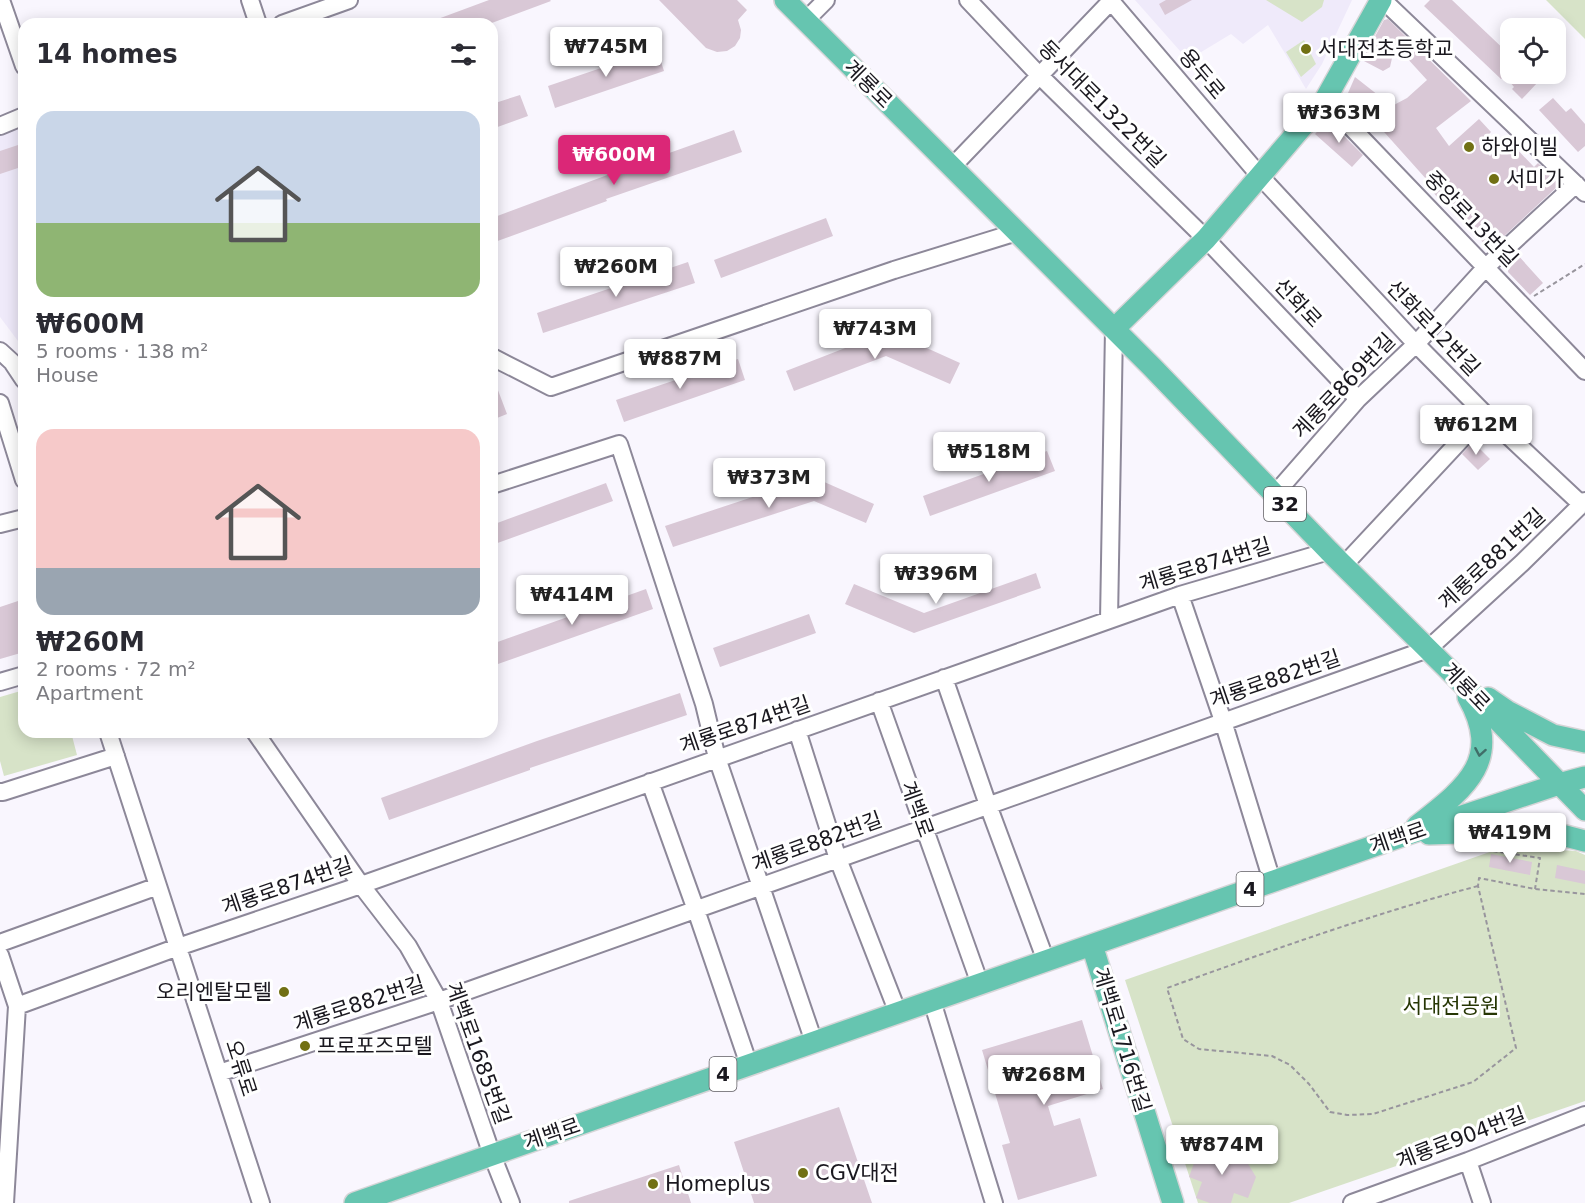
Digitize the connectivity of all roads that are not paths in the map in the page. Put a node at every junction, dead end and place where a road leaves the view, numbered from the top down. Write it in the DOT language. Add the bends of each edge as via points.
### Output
graph roads {
  1 [pos="1,0"];
  2 [pos="250,0"];
  3 [pos="349,0"];
  4 [pos="785,0"];
  5 [pos="826,0"];
  6 [pos="968,0"];
  7 [pos="1382,0"];
  8 [pos="1110,1"];
  9 [pos="256,18"];
  10 [pos="299,18"];
  11 [pos="805,21"];
  12 [pos="18,49"];
  13 [pos="1039,75"];
  14 [pos="1325,100"];
  15 [pos="18,118"];
  16 [pos="0,126"];
  17 [pos="952,167"];
  18 [pos="1260,176"];
  19 [pos="1580,189"];
  20 [pos="1017,232"];
  21 [pos="1206,239"];
  22 [pos="1486,267"];
  23 [pos="1114,330"];
  24 [pos="1416,344"];
  25 [pos="0,351"];
  26 [pos="498,360"];
  27 [pos="18,371"];
  28 [pos="1585,371"];
  29 [pos="1358,399"];
  30 [pos="0,403"];
  31 [pos="1485,414"];
  32 [pos="18,461"];
  33 [pos="498,483"];
  34 [pos="1275,494"];
  35 [pos="1583,503"];
  36 [pos="18,520"];
  37 [pos="0,524"];
  38 [pos="1337,558"];
  39 [pos="1180,595"];
  40 [pos="1108,620"];
  41 [pos="1428,649"];
  42 [pos="18,677"];
  43 [pos="944,678"];
  44 [pos="1457,678"];
  45 [pos="0,682"];
  46 [pos="879,701"];
  47 [pos="1223,721"];
  48 [pos="797,730"];
  49 [pos="110,738"];
  50 [pos="259,738"];
  51 [pos="1585,742"];
  52 [pos="116,756"];
  53 [pos="717,758"];
  54 [pos="1585,777"];
  55 [pos="650,782"];
  56 [pos="1559,784"];
  57 [pos="0,792"];
  58 [pos="988,805"];
  59 [pos="1585,810"];
  60 [pos="924,828"];
  61 [pos="1407,834"];
  62 [pos="1585,842"];
  63 [pos="838,859"];
  64 [pos="1272,881"];
  65 [pos="361,885"];
  66 [pos="158,886"];
  67 [pos="761,886"];
  68 [pos="696,909"];
  69 [pos="0,943"];
  70 [pos="1092,945"];
  71 [pos="178,947"];
  72 [pos="0,955"];
  73 [pos="1046,961"];
  74 [pos="980,984"];
  75 [pos="439,1001"];
  76 [pos="932,1001"];
  77 [pos="17,1006"];
  78 [pos="898,1013"];
  79 [pos="814,1042"];
  80 [pos="748,1065"];
  81 [pos="219,1073"];
  82 [pos="1585,1115"];
  83 [pos="492,1155"];
  84 [pos="1468,1161"];
  85 [pos="5,1203"];
  86 [pos="261,1203"];
  87 [pos="355,1203"];
  88 [pos="511,1203"];
  89 [pos="994,1203"];
  90 [pos="1173,1203"];
  91 [pos="1352,1203"];
  92 [pos="1482,1203"];
  1 -- 12 [label="street"];
  2 -- 9 [label="street"];
  3 -- 10 [label="street"];
  4 -- 11 [label="main road, 계룡로 / 32"];
  5 -- 11 [label="street"];
  6 -- 13 [label="street, 동서대로1322번길"];
  7 -- 14 [label="main road"];
  7 -- 19 [label="street"];
  8 -- 13 [label="street"];
  8 -- 18 [label="street, 용두로"];
  11 -- 17 [label="main road, 계룡로 / 32"];
  13 -- 17 [label="street"];
  13 -- 21 [label="street, 동서대로1322번길"];
  14 -- 18 [label="main road"];
  14 -- 22 [label="street, 중앙로13번길"];
  15 -- 16 [label="street"];
  17 -- 20 [label="main road, 계룡로 / 32"];
  18 -- 21 [label="main road"];
  18 -- 24 [label="street, 선화로12번길"];
  19 -- 22 [label="street, 계룡로869번길"];
  20 -- 23 [label="main road, 계룡로 / 32"];
  20 -- 26 [label="street" via="551,387"];
  21 -- 23 [label="main road"];
  21 -- 29 [label="street, 선화로"];
  22 -- 24 [label="street, 계룡로869번길"];
  22 -- 28 [label="street, 중앙로13번길"];
  23 -- 34 [label="main road, 계룡로 / 32"];
  23 -- 40 [label="street"];
  24 -- 29 [label="street, 계룡로869번길"];
  24 -- 31 [label="street, 선화로12번길"];
  25 -- 27 [label="street"];
  29 -- 34 [label="street, 계룡로869번길"];
  30 -- 32 [label="street"];
  31 -- 35 [label="street, 선화로12번길"];
  31 -- 38 [label="street"];
  33 -- 53 [label="street" via="619,444 704,704"];
  34 -- 38 [label="main road, 계룡로 / 32"];
  35 -- 41 [label="street, 계룡로881번길"];
  36 -- 37 [label="street"];
  38 -- 39 [label="street, 계룡로874번길"];
  38 -- 41 [label="main road, 계룡로 / 32"];
  39 -- 40 [label="street, 계룡로874번길"];
  39 -- 47 [label="street"];
  40 -- 43 [label="street, 계룡로874번길"];
  41 -- 44 [label="main road, 계룡로 / 32"];
  41 -- 47 [label="street, 계룡로882번길"];
  42 -- 45 [label="street"];
  43 -- 46 [label="street, 계룡로874번길"];
  43 -- 58 [label="street"];
  44 -- 51 [label="main road" via="1532,725 1553,735"];
  44 -- 56 [label="main road, 계룡로 / 32"];
  44 -- 61 [label="main road, one-way" via="1479,721 1482,739 1476,771 1447,802"];
  46 -- 48 [label="street, 계룡로874번길"];
  46 -- 60 [label="street, 계백로"];
  47 -- 58 [label="street, 계룡로882번길"];
  47 -- 64 [label="street"];
  48 -- 53 [label="street, 계룡로874번길"];
  48 -- 63 [label="street"];
  49 -- 52 [label="street, 오류로"];
  50 -- 65 [label="street, 계백로1685번길"];
  52 -- 57 [label="street"];
  52 -- 66 [label="street, 오류로"];
  53 -- 55 [label="street, 계룡로874번길"];
  53 -- 67 [label="street"];
  54 -- 56 [label="main road, 계백로"];
  55 -- 65 [label="street, 계룡로874번길"];
  55 -- 68 [label="street"];
  56 -- 59 [label="main road, 계룡로"];
  56 -- 61 [label="main road, 계백로 / 4"];
  58 -- 60 [label="street, 계룡로882번길"];
  58 -- 73 [label="street"];
  60 -- 63 [label="street, 계룡로882번길"];
  60 -- 74 [label="street, 계백로"];
  61 -- 62 [label="main road" via="1530,831"];
  61 -- 64 [label="main road, 계백로 / 4"];
  63 -- 67 [label="street, 계룡로882번길"];
  63 -- 78 [label="street"];
  64 -- 70 [label="main road, 계백로 / 4"];
  65 -- 71 [label="street, 계룡로874번길"];
  65 -- 75 [label="street, 계백로1685번길" via="408,946"];
  66 -- 69 [label="street"];
  66 -- 71 [label="street, 오류로"];
  67 -- 68 [label="street, 계룡로882번길"];
  67 -- 79 [label="street"];
  68 -- 75 [label="street, 계룡로882번길"];
  68 -- 80 [label="street"];
  70 -- 73 [label="main road, 계백로 / 4"];
  70 -- 90 [label="main road, 계백로1716번길"];
  71 -- 77 [label="street"];
  71 -- 81 [label="street, 오류로"];
  72 -- 77 [label="street"];
  73 -- 74 [label="main road, 계백로 / 4"];
  74 -- 76 [label="main road, 계백로 / 4"];
  75 -- 81 [label="street, 계룡로882번길"];
  75 -- 83 [label="street, 계백로1685번길"];
  76 -- 78 [label="main road, 계백로 / 4"];
  76 -- 89 [label="street"];
  77 -- 85 [label="street"];
  78 -- 79 [label="main road, 계백로 / 4"];
  79 -- 80 [label="main road, 계백로 / 4"];
  80 -- 83 [label="main road, 계백로 / 4"];
  81 -- 86 [label="street, 오류로"];
  82 -- 84 [label="street, 계룡로904번길"];
  83 -- 87 [label="main road, 계백로 / 4"];
  83 -- 88 [label="street, 계백로1685번길"];
  84 -- 91 [label="street, 계룡로904번길"];
  84 -- 92 [label="street"];
}
